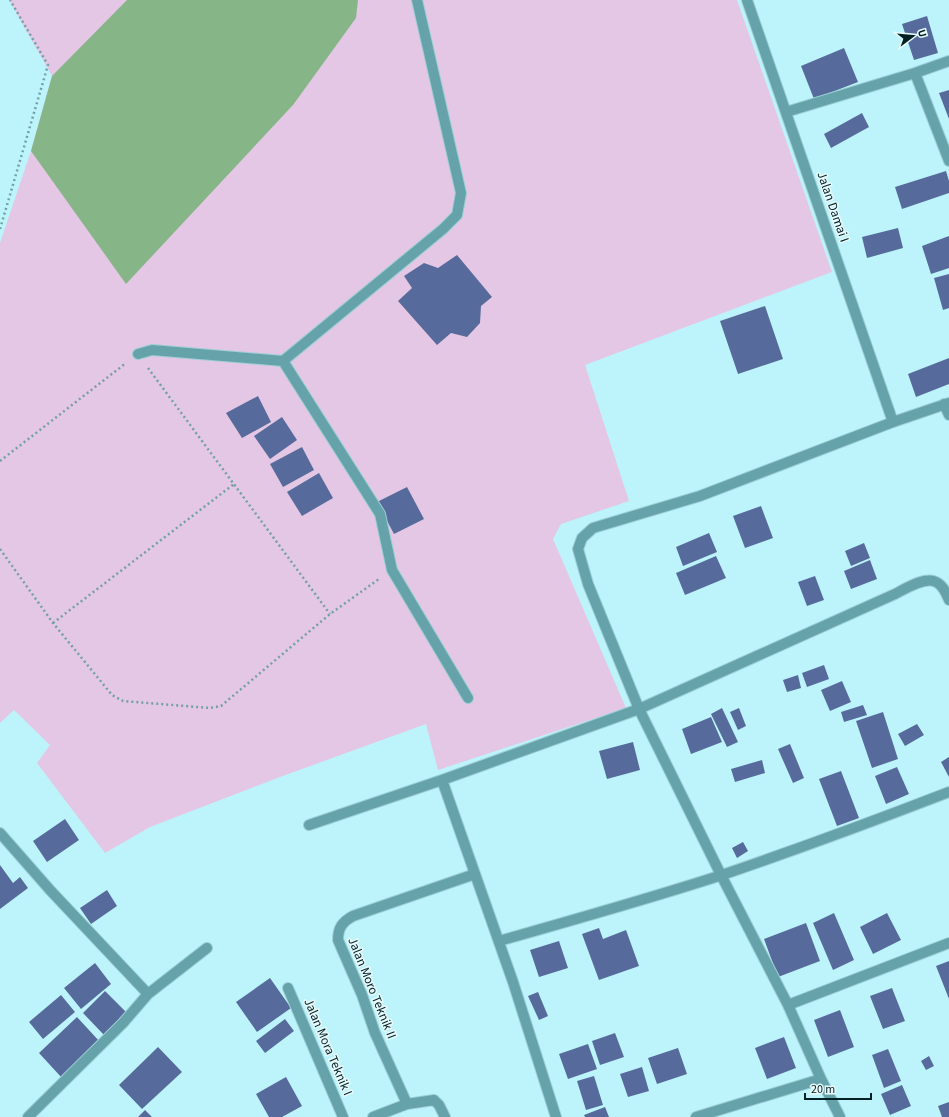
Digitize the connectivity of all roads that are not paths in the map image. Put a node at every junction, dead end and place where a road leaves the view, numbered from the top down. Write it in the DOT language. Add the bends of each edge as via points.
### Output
graph roads {
  1 [pos="417,0"];
  2 [pos="747,0"];
  3 [pos="949,60"];
  4 [pos="915,72"];
  5 [pos="786,112"];
  6 [pos="949,161"];
  7 [pos="138,354"];
  8 [pos="283,361"];
  9 [pos="946,403"];
  10 [pos="949,415"];
  11 [pos="893,422"];
  12 [pos="949,600"];
  13 [pos="468,698"];
  14 [pos="639,709"];
  15 [pos="442,780"];
  16 [pos="949,792"];
  17 [pos="309,825"];
  18 [pos="0,834"];
  19 [pos="475,874"];
  20 [pos="721,875"];
  21 [pos="499,941"];
  22 [pos="949,943"];
  23 [pos="207,948"];
  24 [pos="288,988"];
  25 [pos="148,994"];
  26 [pos="788,1005"];
  27 [pos="821,1079"];
  28 [pos="407,1104"];
  29 [pos="28,1117"];
  30 [pos="343,1117"];
  31 [pos="373,1117"];
  32 [pos="445,1117"];
  33 [pos="556,1117"];
  34 [pos="696,1117"];
  35 [pos="840,1117"];
  1 -- 8 [label="street" via="462,193 457,214 443,229"];
  2 -- 5 [label="street, Jalan Damai I"];
  3 -- 4 [label="street"];
  4 -- 5 [label="street"];
  4 -- 6 [label="street"];
  5 -- 11 [label="street, Jalan Damai I"];
  7 -- 8 [label="street" via="152,350"];
  8 -- 13 [label="street" via="380,514 392,570"];
  9 -- 10 [label="street"];
  9 -- 11 [label="street"];
  11 -- 14 [label="street" via="700,496 593,528 582,538 578,549 588,584"];
  12 -- 14 [label="street" via="943,588 936,582 927,580"];
  14 -- 15 [label="street"];
  14 -- 20 [label="street"];
  15 -- 17 [label="street"];
  15 -- 19 [label="street"];
  16 -- 20 [label="street" via="873,822"];
  18 -- 25 [label="street"];
  19 -- 21 [label="street"];
  19 -- 28 [label="street, Jalan Moro Teknik II" via="353,916 346,920 338,931 338,940 375,1033"];
  20 -- 21 [label="street"];
  20 -- 26 [label="street"];
  21 -- 33 [label="street"];
  22 -- 26 [label="street"];
  23 -- 25 [label="street"];
  24 -- 30 [label="street, Jalan Mora Teknik I"];
  25 -- 29 [label="street" via="123,1023"];
  26 -- 27 [label="street"];
  27 -- 34 [label="street"];
  27 -- 35 [label="street"];
  28 -- 31 [label="street"];
  28 -- 32 [label="street" via="434,1100"];
}
